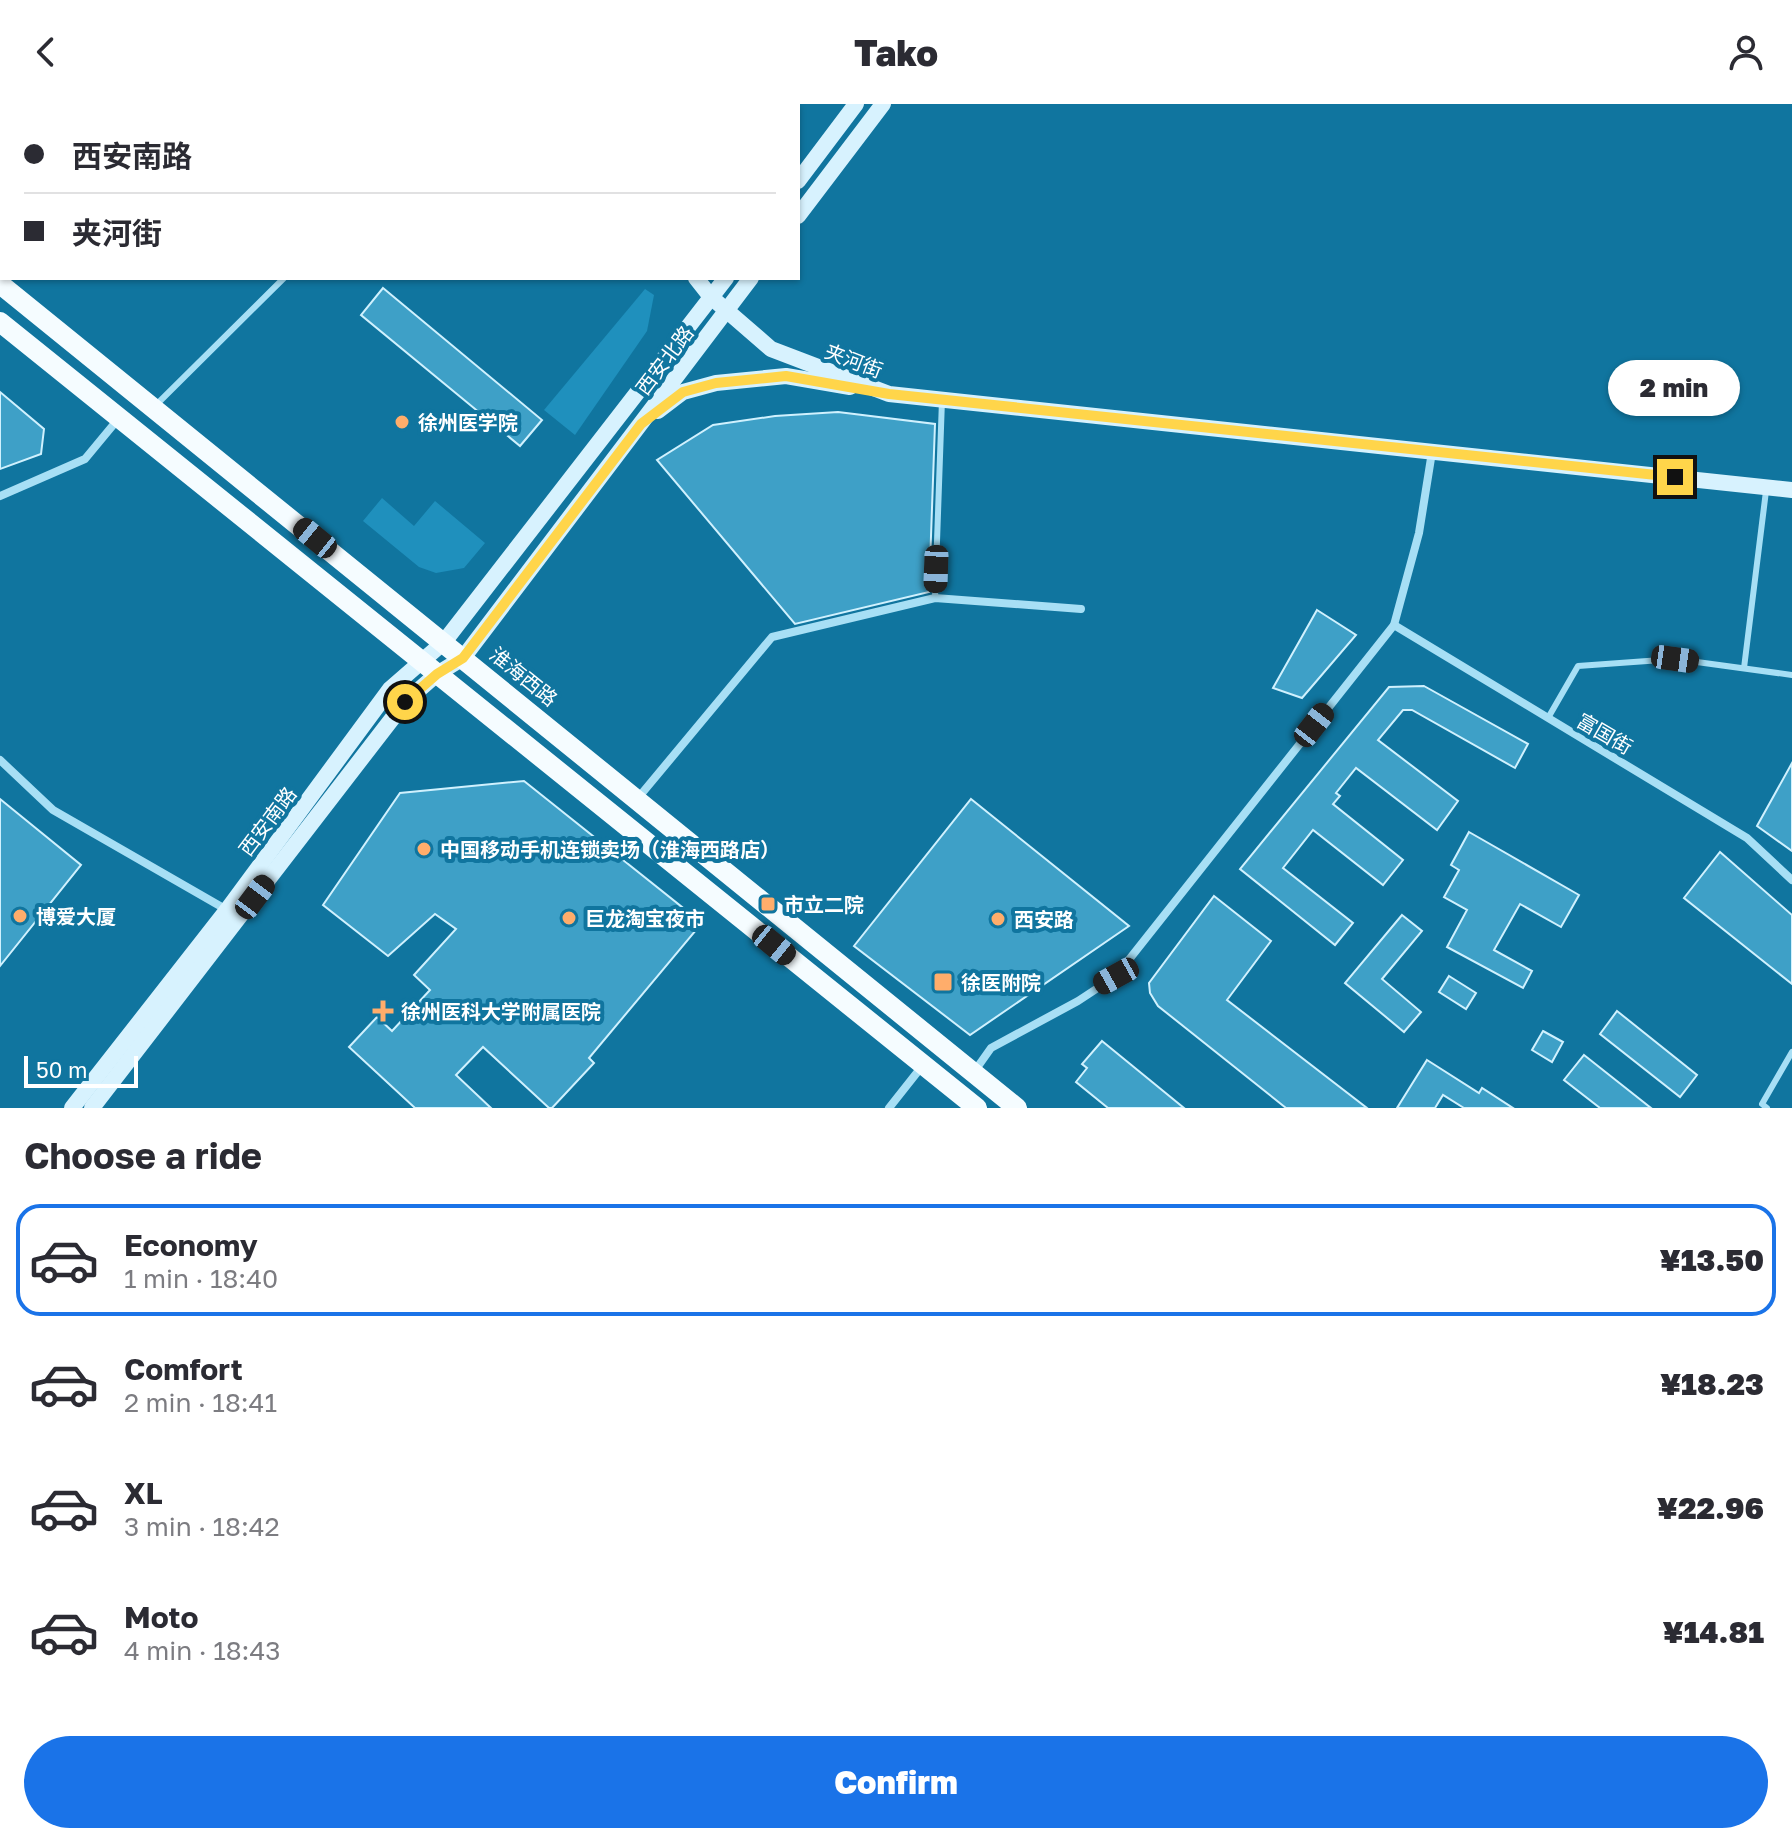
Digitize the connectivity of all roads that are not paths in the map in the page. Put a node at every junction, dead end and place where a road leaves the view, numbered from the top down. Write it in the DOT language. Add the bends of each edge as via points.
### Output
graph roads {
  1 [pos="856,104"];
  2 [pos="883,104"];
  3 [pos="800,178"];
  4 [pos="800,213"];
  5 [pos="282,280"];
  6 [pos="698,280"];
  7 [pos="724,280"];
  8 [pos="749,280"];
  9 [pos="0,284"];
  10 [pos="711,297"];
  11 [pos="726,311"];
  12 [pos="0,322"];
  13 [pos="889,394"];
  14 [pos="942,400"];
  15 [pos="153,408"];
  16 [pos="119,418"];
  17 [pos="641,424"];
  18 [pos="1432,452"];
  19 [pos="1766,487"];
  20 [pos="1792,490"];
  21 [pos="0,496"];
  22 [pos="935,598"];
  23 [pos="1081,609"];
  24 [pos="1394,625"];
  25 [pos="444,642"];
  26 [pos="463,658"];
  27 [pos="420,661"];
  28 [pos="1744,668"];
  29 [pos="437,674"];
  30 [pos="1792,675"];
  31 [pos="1548,719"];
  32 [pos="0,760"];
  33 [pos="638,799"];
  34 [pos="1792,880"];
  35 [pos="227,910"];
  36 [pos="1792,1052"];
  37 [pos="923,1065"];
  38 [pos="973,1073"];
  39 [pos="72,1108"];
  40 [pos="92,1108"];
  41 [pos="889,1108"];
  42 [pos="977,1108"];
  43 [pos="1017,1108"];
  44 [pos="1767,1108"];
  1 -- 3 [label="main road"];
  2 -- 4 [label="main road"];
  5 -- 15 [label="lane"];
  6 -- 10 [label="main road, 夹河街"];
  7 -- 10 [label="main road, 西安北路"];
  8 -- 11 [label="main road, 西安北路"];
  9 -- 15 [label="main road, 淮海西路"];
  10 -- 11 [label="main road, 夹河街"];
  10 -- 25 [label="main road, 西安北路"];
  11 -- 13 [label="main road, 夹河街" via="771,349"];
  11 -- 17 [label="main road, 西安北路"];
  12 -- 16 [label="main road"];
  13 -- 14 [label="main road, 夹河街"];
  13 -- 17 [label="main road" via="786,376 716,383 683,392"];
  14 -- 18 [label="main road, 夹河街"];
  14 -- 22 [label="lane"];
  15 -- 25 [label="main road, 淮海西路"];
  16 -- 21 [label="street" via="85,459"];
  16 -- 27 [label="main road"];
  17 -- 26 [label="main road, 西安北路"];
  18 -- 19 [label="main road, 夹河街"];
  18 -- 24 [label="street" via="1419,533"];
  19 -- 20 [label="main road, 夹河街"];
  19 -- 28 [label="lane"];
  22 -- 23 [label="street"];
  22 -- 33 [label="street" via="772,637"];
  24 -- 31 [label="street, 富国街"];
  24 -- 38 [label="street" via="1116,976 991,1048"];
  25 -- 26 [label="main road, 淮海西路"];
  25 -- 27 [label="main road, 西安南路"];
  26 -- 29 [label="main road, 西安南路"];
  26 -- 33 [label="main road, 淮海西路"];
  27 -- 29 [label="main road"];
  27 -- 35 [label="main road, 西安南路" via="390,689"];
  28 -- 30 [label="lane"];
  28 -- 31 [label="lane" via="1675,659 1578,666"];
  29 -- 37 [label="main road"];
  29 -- 40 [label="main road, 西安南路" via="405,702"];
  31 -- 34 [label="street, 富国街" via="1747,838"];
  32 -- 35 [label="street" via="53,810"];
  33 -- 38 [label="main road, 淮海西路"];
  35 -- 39 [label="main road, 西安南路"];
  36 -- 44 [label="lane" via="1762,1104"];
  37 -- 41 [label="street"];
  37 -- 42 [label="main road"];
  38 -- 43 [label="main road, 淮海西路"];
}
